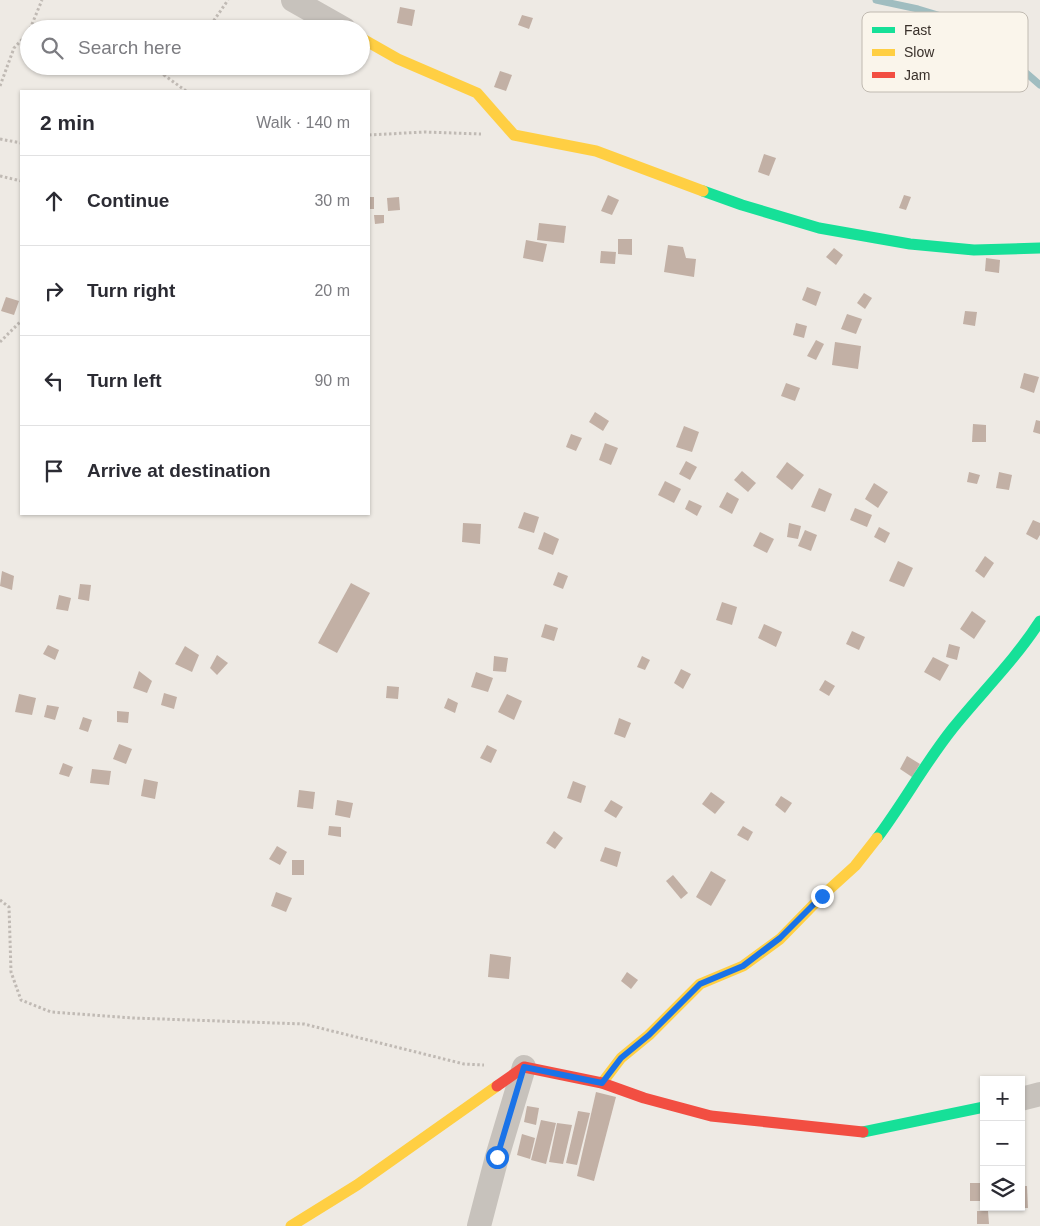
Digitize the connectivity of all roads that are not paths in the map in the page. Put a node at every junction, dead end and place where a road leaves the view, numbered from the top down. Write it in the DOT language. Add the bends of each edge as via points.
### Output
graph roads {
  1 [pos="293,0"];
  2 [pos="328,20"];
  3 [pos="370,43"];
  4 [pos="1040,248"];
  5 [pos="1040,621"];
  6 [pos="524,1067"];
  7 [pos="602,1083"];
  8 [pos="1040,1094"];
  9 [pos="1025,1098"];
  10 [pos="980,1108"];
  11 [pos="291,1226"];
  12 [pos="480,1226"];
  1 -- 2 [label="street"];
  3 -- 4 [label="street" via="477,94 514,136 596,151 742,206 819,228 910,244 974,250"];
  5 -- 7 [label="street" via="1027,641 953,728 854,866 780,938 743,966 700,984 621,1058"];
  6 -- 7 [label="street"];
  6 -- 11 [label="street" via="357,1185"];
  6 -- 12 [label="street"];
  7 -- 10 [label="street" via="711,1116 864,1132"];
  8 -- 9 [label="street"];
}
